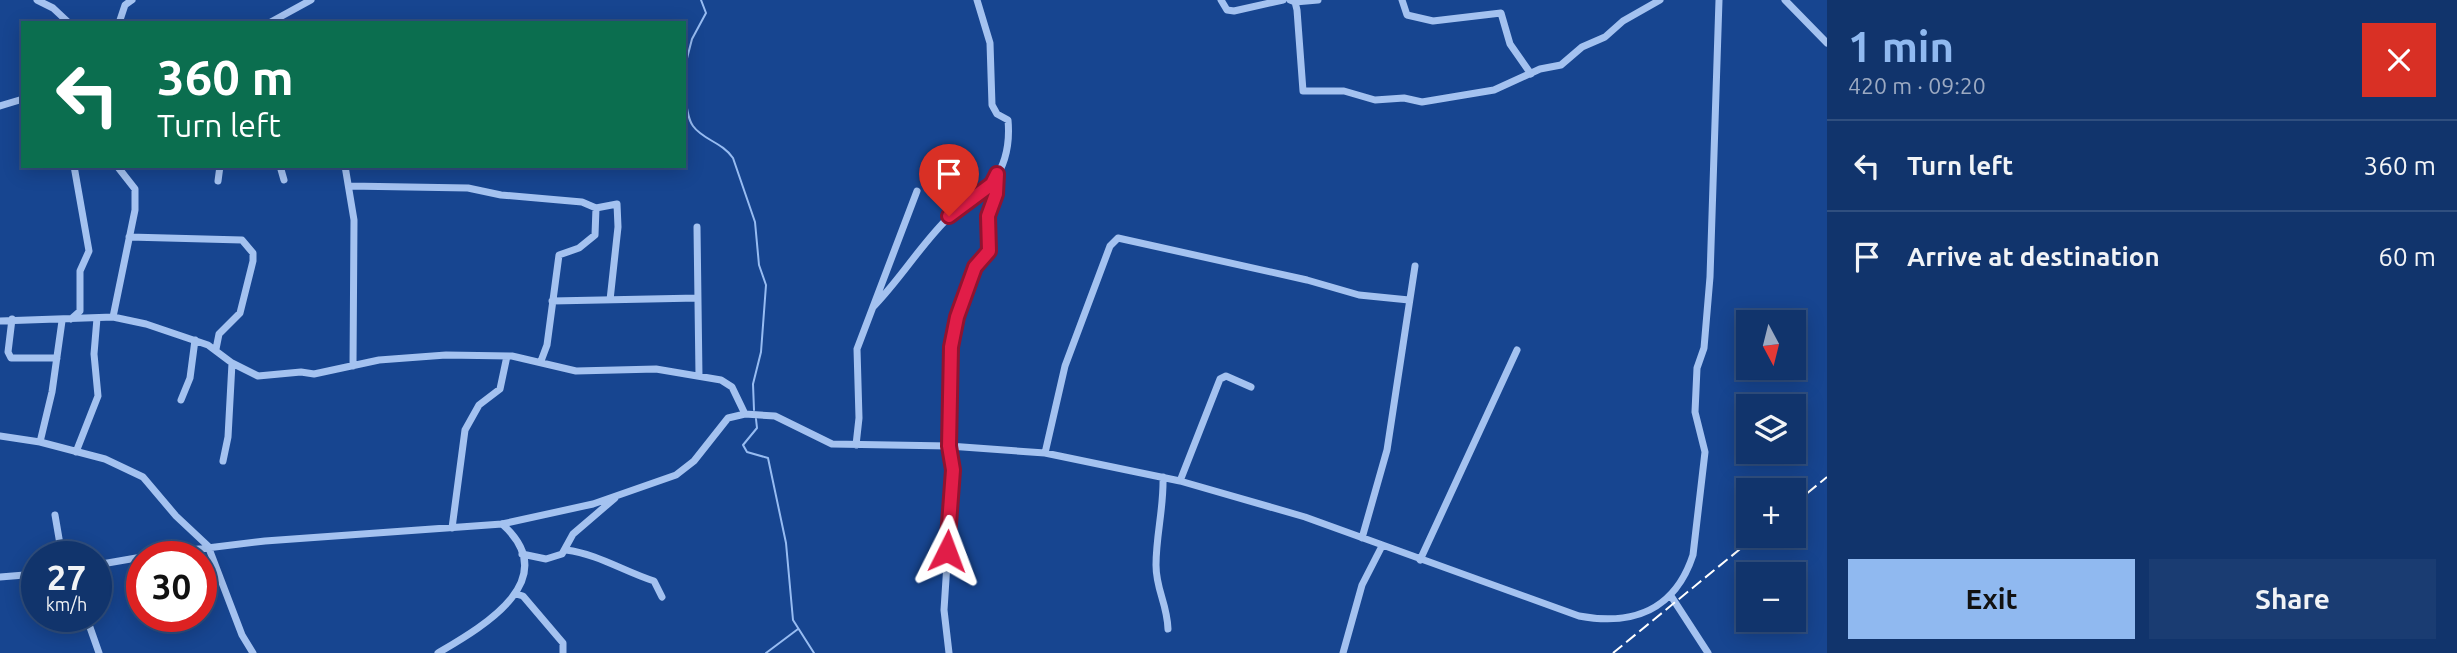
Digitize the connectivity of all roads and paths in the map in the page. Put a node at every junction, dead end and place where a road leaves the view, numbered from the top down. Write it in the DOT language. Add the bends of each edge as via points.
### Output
graph roads {
  1 [pos="37,0"];
  2 [pos="311,0"];
  3 [pos="978,0"];
  4 [pos="1221,0"];
  5 [pos="1283,0"];
  6 [pos="1318,0"];
  7 [pos="1402,0"];
  8 [pos="1660,0"];
  9 [pos="1719,0"];
  10 [pos="1785,0"];
  11 [pos="1292,1"];
  12 [pos="128,2"];
  13 [pos="282,20"];
  14 [pos="67,21"];
  15 [pos="120,21"];
  16 [pos="1827,43"];
  17 [pos="1531,74"];
  18 [pos="21,100"];
  19 [pos="0,106"];
  20 [pos="74,168"];
  21 [pos="119,168"];
  22 [pos="219,168"];
  23 [pos="281,168"];
  24 [pos="345,168"];
  25 [pos="997,174"];
  26 [pos="284,180"];
  27 [pos="218,181"];
  28 [pos="349,186"];
  29 [pos="917,191"];
  30 [pos="596,208"];
  31 [pos="697,227"];
  32 [pos="129,237"];
  33 [pos="1415,266"];
  34 [pos="698,298"];
  35 [pos="610,300"];
  36 [pos="1409,300"];
  37 [pos="552,301"];
  38 [pos="874,306"];
  39 [pos="113,317"];
  40 [pos="97,318"];
  41 [pos="12,319"];
  42 [pos="0,321"];
  43 [pos="66,321"];
  44 [pos="195,340"];
  45 [pos="216,349"];
  46 [pos="1517,350"];
  47 [pos="507,356"];
  48 [pos="57,358"];
  49 [pos="541,362"];
  50 [pos="232,363"];
  51 [pos="353,366"];
  52 [pos="699,376"];
  53 [pos="1251,387"];
  54 [pos="181,400"];
  55 [pos="749,415"];
  56 [pos="0,436"];
  57 [pos="40,442"];
  58 [pos="856,445"];
  59 [pos="949,446"];
  60 [pos="76,452"];
  61 [pos="1045,453"];
  62 [pos="223,461"];
  63 [pos="1163,477"];
  64 [pos="1180,481"];
  65 [pos="615,498"];
  66 [pos="55,515"];
  67 [pos="502,524"];
  68 [pos="452,528"];
  69 [pos="1362,538"];
  70 [pos="59,541"];
  71 [pos="203,541"];
  72 [pos="217,545"];
  73 [pos="1382,546"];
  74 [pos="566,550"];
  75 [pos="522,554"];
  76 [pos="1420,560"];
  77 [pos="217,570"];
  78 [pos="21,575"];
  79 [pos="0,577"];
  80 [pos="516,593"];
  81 [pos="1671,596"];
  82 [pos="662,597"];
  83 [pos="1168,629"];
  84 [pos="91,632"];
  85 [pos="97,652"];
  86 [pos="253,653"];
  87 [pos="438,653"];
  88 [pos="564,653"];
  89 [pos="949,653"];
  90 [pos="1343,653"];
  91 [pos="1707,653"];
  1 -- 14 [label="street"];
  2 -- 13 [label="street"];
  3 -- 25 [label="street" via="990,43 992,105 1009,121 1010,138"];
  4 -- 5 [label="street" via="1227,10 1234,11"];
  6 -- 11 [label="street"];
  7 -- 17 [label="street" via="1407,15 1420,21 1501,13 1510,44"];
  8 -- 17 [label="street" via="1582,47 1561,65"];
  9 -- 81 [label="street" via="1710,277 1695,412 1705,452 1693,555"];
  10 -- 16 [label="street"];
  11 -- 17 [label="street" via="1302,52 1303,91 1433,101 1494,90"];
  12 -- 15 [label="street"];
  18 -- 19 [label="street"];
  20 -- 43 [label="street" via="89,251 80,271 80,311"];
  21 -- 32 [label="street" via="135,188"];
  22 -- 27 [label="street"];
  23 -- 26 [label="street"];
  24 -- 28 [label="street"];
  25 -- 38 [label="street" via="992,184 949,216 915,255 902,278"];
  25 -- 59 [label="street" via="988,216 989,251 975,267 951,347"];
  28 -- 30 [label="street" via="468,188 582,202"];
  28 -- 51 [label="street" via="354,220"];
  29 -- 38 [label="street"];
  30 -- 35 [label="street" via="617,204"];
  30 -- 37 [label="street" via="595,235 579,248 559,255"];
  31 -- 34 [label="street"];
  32 -- 39 [label="street"];
  32 -- 45 [label="street" via="242,240 249,246 253,261 240,313 219,334"];
  33 -- 36 [label="street"];
  34 -- 35 [label="street"];
  34 -- 52 [label="street"];
  35 -- 37 [label="street"];
  36 -- 61 [label="street" via="1359,295 1307,279 1118,238 1110,246 1065,366"];
  36 -- 69 [label="street" via="1387,450"];
  37 -- 49 [label="street"];
  38 -- 58 [label="street" via="857,349"];
  39 -- 40 [label="street"];
  39 -- 44 [label="street"];
  40 -- 43 [label="street"];
  40 -- 60 [label="street" via="98,396"];
  41 -- 42 [label="street"];
  41 -- 43 [label="street"];
  41 -- 48 [label="street" via="11,358"];
  43 -- 48 [label="street"];
  44 -- 45 [label="street"];
  44 -- 54 [label="street" via="190,378"];
  45 -- 50 [label="street"];
  46 -- 76 [label="street"];
  47 -- 49 [label="street"];
  47 -- 51 [label="street" via="399,358"];
  47 -- 68 [label="street" via="499,389 479,405 466,430"];
  48 -- 57 [label="street"];
  49 -- 52 [label="street" via="576,371 656,369"];
  50 -- 51 [label="street" via="258,376 325,373"];
  50 -- 62 [label="street"];
  52 -- 55 [label="street" via="732,387"];
  53 -- 64 [label="street" via="1226,376 1220,379"];
  55 -- 58 [label="street" via="775,416 832,444"];
  55 -- 65 [label="street" via="728,418 694,461 676,475"];
  56 -- 57 [label="street"];
  57 -- 60 [label="street"];
  58 -- 59 [label="street"];
  59 -- 61 [label="street"];
  59 -- 89 [label="street" via="953,470 944,610"];
  60 -- 71 [label="street" via="114,462 143,477"];
  61 -- 63 [label="street"];
  63 -- 64 [label="street"];
  63 -- 83 [label="street" via="1156,564 1159,593 1167,604"];
  64 -- 69 [label="street"];
  65 -- 67 [label="street"];
  65 -- 74 [label="street" via="573,534"];
  66 -- 70 [label="street"];
  67 -- 68 [label="street"];
  67 -- 75 [label="street" via="518,538"];
  68 -- 72 [label="street"];
  69 -- 73 [label="street"];
  73 -- 76 [label="street"];
  73 -- 90 [label="street" via="1362,585"];
  74 -- 75 [label="street" via="545,559"];
  74 -- 82 [label="street" via="590,553 617,569 654,581"];
  75 -- 80 [label="street"];
  76 -- 81 [label="street" via="1542,605 1599,620 1631,617"];
  77 -- 86 [label="street"];
  78 -- 79 [label="street"];
  80 -- 87 [label="street" via="507,607 484,625"];
  80 -- 88 [label="street" via="563,643"];
  81 -- 91 [label="street"];
  84 -- 85 [label="street"];
}
